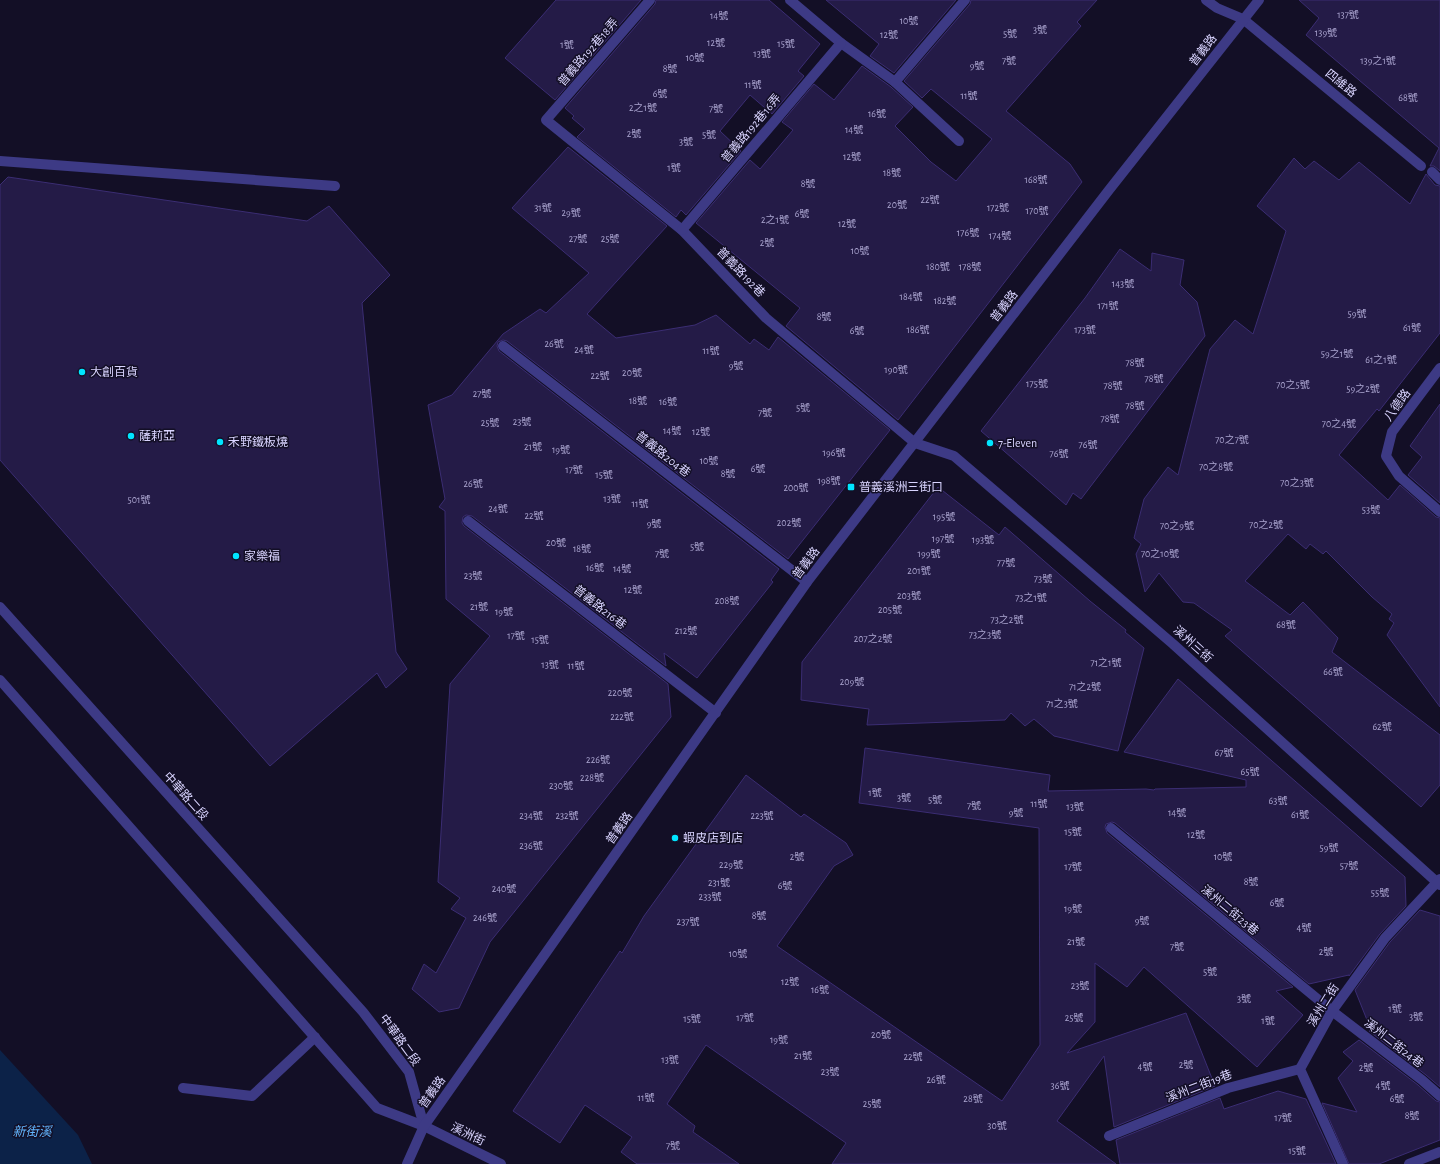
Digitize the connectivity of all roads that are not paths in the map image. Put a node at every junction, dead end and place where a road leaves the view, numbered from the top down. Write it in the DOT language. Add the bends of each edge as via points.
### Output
graph roads {
  1 [pos="650,0"];
  2 [pos="790,0"];
  3 [pos="966,0"];
  4 [pos="1206,0"];
  5 [pos="1259,0"];
  6 [pos="1243,19"];
  7 [pos="841,43"];
  8 [pos="896,82"];
  9 [pos="546,120"];
  10 [pos="959,141"];
  11 [pos="0,161"];
  12 [pos="1421,166"];
  13 [pos="1432,172"];
  14 [pos="1440,180"];
  15 [pos="335,186"];
  16 [pos="682,230"];
  17 [pos="503,346"];
  18 [pos="1440,368"];
  19 [pos="916,443"];
  20 [pos="1440,512"];
  21 [pos="468,521"];
  22 [pos="807,582"];
  23 [pos="0,607"];
  24 [pos="0,680"];
  25 [pos="716,714"];
  26 [pos="1111,828"];
  27 [pos="1439,882"];
  28 [pos="1332,1011"];
  29 [pos="315,1037"];
  30 [pos="1300,1069"];
  31 [pos="183,1088"];
  32 [pos="1440,1096"];
  33 [pos="424,1126"];
  34 [pos="1109,1136"];
  35 [pos="1440,1152"];
  36 [pos="407,1164"];
  37 [pos="501,1164"];
  38 [pos="1342,1164"];
  39 [pos="1409,1164"];
  1 -- 9 [label="street, 普義路192巷18弄"];
  2 -- 7 [label="street"];
  3 -- 8 [label="street"];
  4 -- 6 [label="street, 四維路" via="1217,8"];
  5 -- 6 [label="street, 普義路"];
  6 -- 12 [label="street, 四維路"];
  6 -- 19 [label="street, 普義路"];
  7 -- 8 [label="street"];
  7 -- 16 [label="street, 普義路192巷16弄"];
  8 -- 10 [label="street"];
  9 -- 16 [label="street, 普義路192巷"];
  11 -- 15 [label="street"];
  13 -- 14 [label="street"];
  16 -- 19 [label="street, 普義路192巷" via="766,318"];
  17 -- 22 [label="street, 普義路204巷"];
  18 -- 20 [label="street, 八德路" via="1392,432 1386,456 1399,476"];
  19 -- 22 [label="street, 普義路"];
  19 -- 27 [label="street, 溪州三街" via="954,456 1173,644"];
  21 -- 25 [label="street, 普義路216巷"];
  22 -- 25 [label="street, 普義路"];
  23 -- 33 [label="street, 中華路二段" via="363,1012 409,1072"];
  24 -- 29 [label="street"];
  25 -- 33 [label="street, 普義路"];
  26 -- 28 [label="street, 溪州二街23巷"];
  27 -- 28 [label="street, 溪州二街" via="1385,938"];
  28 -- 30 [label="street, 溪州二街"];
  28 -- 32 [label="street, 溪州二街24巷"];
  29 -- 31 [label="street" via="252,1096"];
  29 -- 33 [label="street" via="377,1108"];
  30 -- 34 [label="street, 溪州二街19巷" via="1228,1088"];
  30 -- 38 [label="street"];
  33 -- 36 [label="street, 普義路"];
  33 -- 37 [label="street, 溪洲街"];
  35 -- 39 [label="street"];
}
